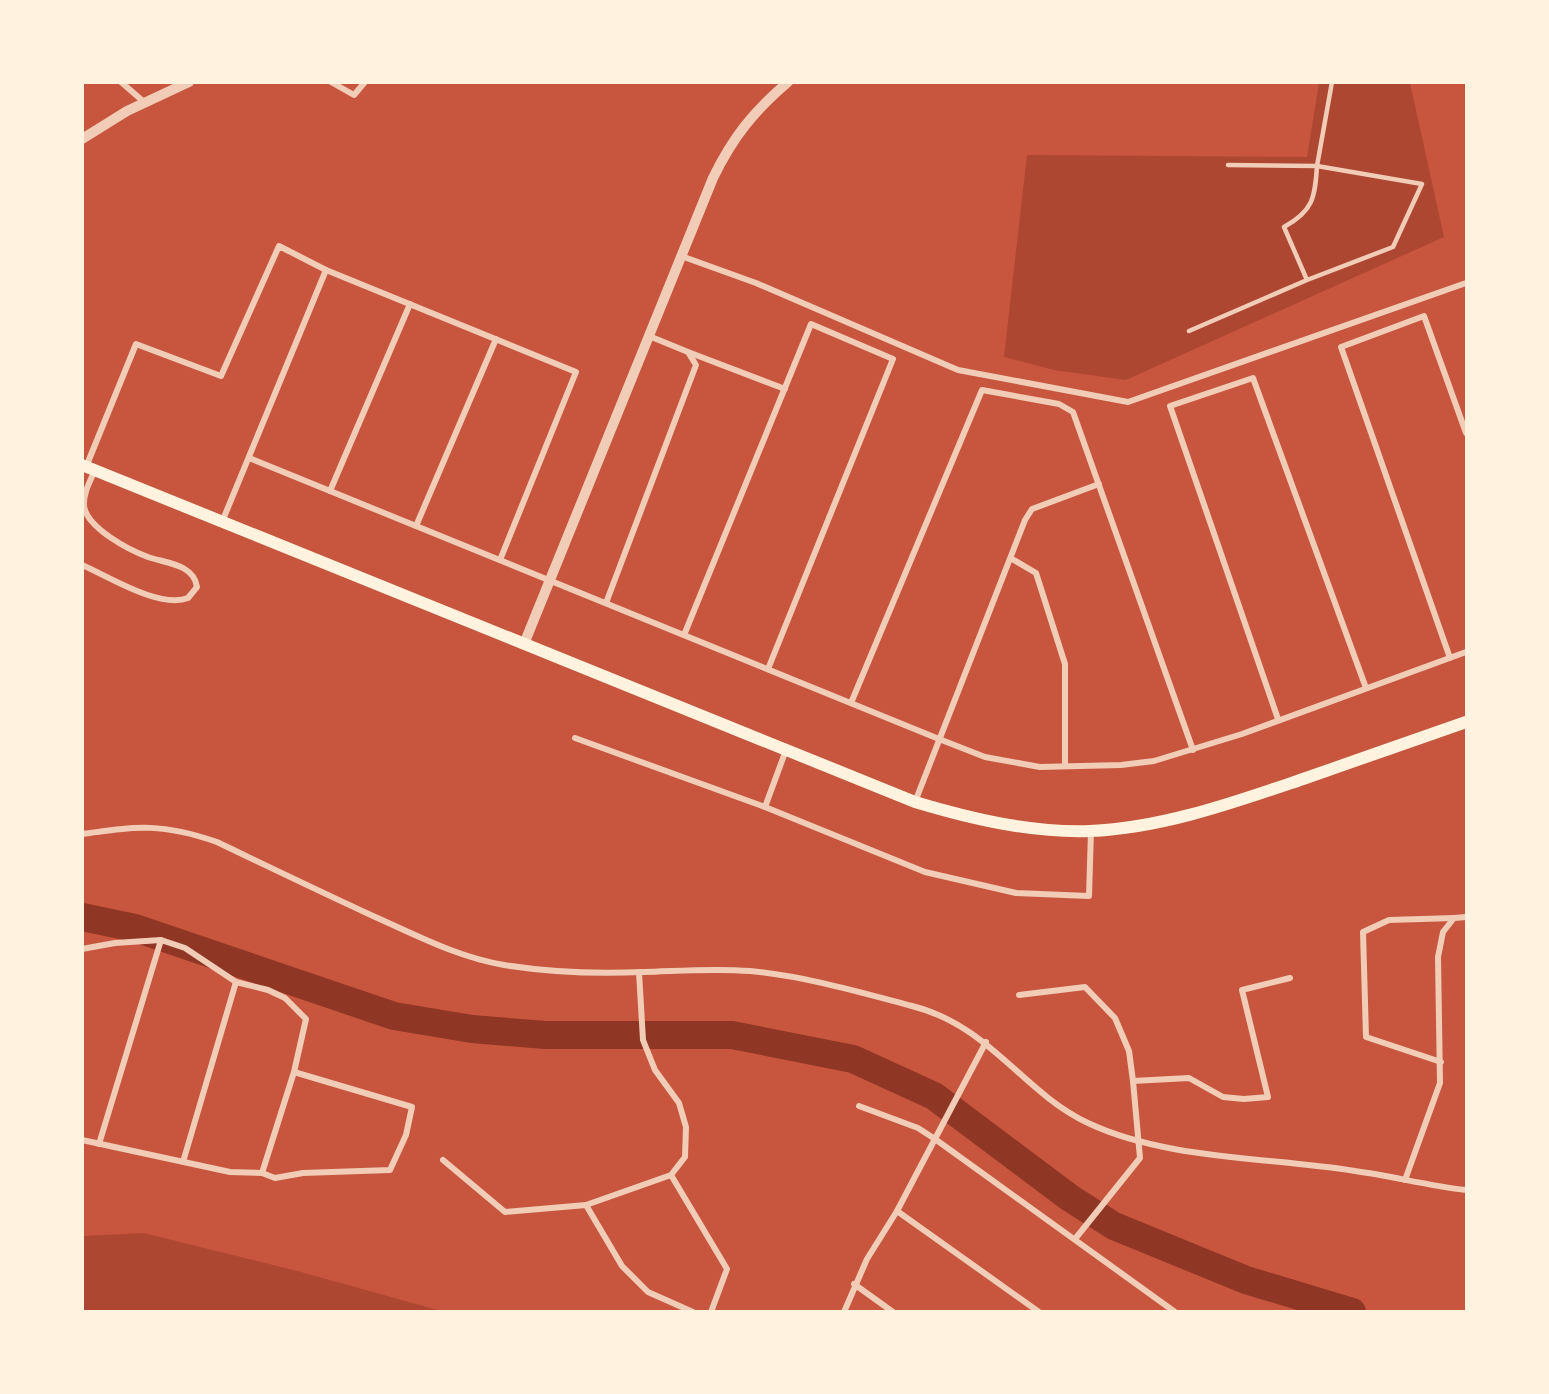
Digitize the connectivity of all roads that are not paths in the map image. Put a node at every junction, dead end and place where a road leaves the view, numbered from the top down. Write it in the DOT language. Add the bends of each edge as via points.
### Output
graph roads {
  1 [pos="121,82"];
  2 [pos="189,82"];
  3 [pos="331,82"];
  4 [pos="365,82"];
  5 [pos="788,82"];
  6 [pos="1332,82"];
  7 [pos="144,102"];
  8 [pos="82,139"];
  9 [pos="1228,165"];
  10 [pos="1317,166"];
  11 [pos="681,256"];
  12 [pos="326,270"];
  13 [pos="1306,280"];
  14 [pos="1467,283"];
  15 [pos="410,304"];
  16 [pos="1189,331"];
  17 [pos="649,336"];
  18 [pos="496,339"];
  19 [pos="688,352"];
  20 [pos="785,389"];
  21 [pos="1467,433"];
  22 [pos="249,458"];
  23 [pos="88,467"];
  24 [pos="1099,484"];
  25 [pos="330,491"];
  26 [pos="222,522"];
  27 [pos="416,526"];
  28 [pos="1012,559"];
  29 [pos="500,560"];
  30 [pos="82,565"];
  31 [pos="550,580"];
  32 [pos="606,603"];
  33 [pos="684,635"];
  34 [pos="524,644"];
  35 [pos="1467,652"];
  36 [pos="1450,658"];
  37 [pos="768,669"];
  38 [pos="1366,688"];
  39 [pos="851,703"];
  40 [pos="1278,719"];
  41 [pos="1467,722"];
  42 [pos="575,738"];
  43 [pos="939,739"];
  44 [pos="786,750"];
  45 [pos="1193,750"];
  46 [pos="1065,766"];
  47 [pos="915,802"];
  48 [pos="765,807"];
  49 [pos="1091,831"];
  50 [pos="82,834"];
  51 [pos="1467,917"];
  52 [pos="1455,918"];
  53 [pos="161,940"];
  54 [pos="82,949"];
  55 [pos="639,972"];
  56 [pos="1290,978"];
  57 [pos="236,982"];
  58 [pos="1019,995"];
  59 [pos="986,1042"];
  60 [pos="1441,1062"];
  61 [pos="294,1072"];
  62 [pos="1132,1081"];
  63 [pos="859,1106"];
  64 [pos="935,1139"];
  65 [pos="82,1140"];
  66 [pos="1140,1142"];
  67 [pos="99,1144"];
  68 [pos="443,1160"];
  69 [pos="183,1162"];
  70 [pos="262,1173"];
  71 [pos="670,1175"];
  72 [pos="1405,1180"];
  73 [pos="1467,1190"];
  74 [pos="586,1205"];
  75 [pos="897,1211"];
  76 [pos="1075,1239"];
  77 [pos="854,1284"];
  78 [pos="693,1311"];
  79 [pos="711,1311"];
  80 [pos="844,1311"];
  81 [pos="893,1311"];
  82 [pos="1039,1311"];
  83 [pos="1175,1311"];
  1 -- 7 [label="street"];
  2 -- 7 [label="street"];
  3 -- 4 [label="street" via="354,95"];
  5 -- 11 [label="street" via="749,118 728,147"];
  6 -- 10 [label="lane"];
  7 -- 8 [label="street"];
  9 -- 10 [label="lane"];
  10 -- 13 [label="lane" via="1310,207 1284,227"];
  10 -- 13 [label="lane" via="1422,184 1393,247"];
  11 -- 14 [label="street" via="756,283 958,370 1128,402"];
  11 -- 17 [label="street"];
  12 -- 15 [label="street"];
  12 -- 22 [label="street"];
  12 -- 23 [label="street" via="279,246 220,376 136,344"];
  13 -- 16 [label="lane"];
  15 -- 18 [label="street"];
  15 -- 25 [label="street"];
  17 -- 19 [label="street"];
  17 -- 31 [label="street"];
  18 -- 27 [label="street"];
  18 -- 29 [label="street" via="576,372"];
  19 -- 20 [label="street"];
  19 -- 32 [label="street" via="696,365"];
  20 -- 33 [label="street"];
  20 -- 37 [label="street" via="811,324 893,359"];
  21 -- 36 [label="street" via="1424,316 1341,347"];
  22 -- 25 [label="street"];
  22 -- 26 [label="street"];
  23 -- 26 [label="main road"];
  23 -- 30 [label="street" via="84,501 94,524 146,556 182,567 195,579 197,587 188,598 173,600 133,589"];
  24 -- 28 [label="street" via="1032,509"];
  24 -- 39 [label="street" via="1073,412 1059,404 982,390"];
  24 -- 45 [label="street"];
  25 -- 27 [label="street"];
  26 -- 34 [label="main road"];
  27 -- 29 [label="street"];
  28 -- 43 [label="street"];
  28 -- 46 [label="street" via="1036,573 1065,664"];
  29 -- 31 [label="street"];
  31 -- 32 [label="street"];
  31 -- 34 [label="street"];
  32 -- 33 [label="street"];
  33 -- 37 [label="street"];
  34 -- 44 [label="main road"];
  35 -- 36 [label="street"];
  36 -- 38 [label="street"];
  37 -- 39 [label="street"];
  38 -- 40 [label="street"];
  38 -- 40 [label="street" via="1253,378 1170,406"];
  39 -- 43 [label="street"];
  40 -- 45 [label="street"];
  41 -- 49 [label="main road" via="1243,800 1144,824"];
  42 -- 48 [label="street"];
  43 -- 46 [label="street" via="995,759 1040,767"];
  43 -- 47 [label="street"];
  44 -- 47 [label="main road"];
  44 -- 48 [label="street"];
  45 -- 46 [label="street" via="1154,761"];
  47 -- 49 [label="main road" via="969,818 1051,830"];
  48 -- 49 [label="street" via="925,872 1016,893 1089,896"];
  50 -- 55 [label="street" via="136,827 176,829 217,842 468,957 534,969"];
  51 -- 52 [label="street"];
  52 -- 60 [label="street" via="1443,932 1438,957"];
  52 -- 60 [label="street" via="1389,920 1363,932 1366,1037"];
  53 -- 54 [label="street"];
  53 -- 57 [label="street" via="185,948"];
  53 -- 67 [label="street"];
  55 -- 59 [label="street" via="750,971 805,980 917,1007 949,1019"];
  55 -- 71 [label="street" via="647,1056 679,1103 686,1127 685,1156"];
  56 -- 62 [label="street" via="1242,990 1268,1097 1223,1097 1189,1078"];
  57 -- 61 [label="street" via="285,998 306,1019"];
  57 -- 69 [label="street"];
  58 -- 62 [label="street" via="1084,987 1115,1018 1129,1051"];
  59 -- 64 [label="street"];
  59 -- 66 [label="street" via="1051,1100 1085,1122"];
  60 -- 72 [label="street" via="1440,1083"];
  61 -- 70 [label="street"];
  61 -- 70 [label="street" via="412,1107 406,1135 390,1170 303,1173 275,1178"];
  62 -- 66 [label="street"];
  63 -- 64 [label="street" via="918,1128"];
  64 -- 75 [label="street"];
  64 -- 76 [label="street"];
  65 -- 67 [label="street"];
  66 -- 72 [label="street"];
  66 -- 76 [label="street" via="1140,1158"];
  67 -- 69 [label="street"];
  68 -- 74 [label="street" via="505,1212"];
  69 -- 70 [label="street" via="230,1172"];
  71 -- 74 [label="street"];
  71 -- 79 [label="street" via="728,1269"];
  72 -- 73 [label="street"];
  74 -- 78 [label="street" via="622,1266 648,1292"];
  75 -- 77 [label="street"];
  75 -- 82 [label="street"];
  76 -- 83 [label="street"];
  77 -- 80 [label="street"];
  77 -- 81 [label="street"];
}
